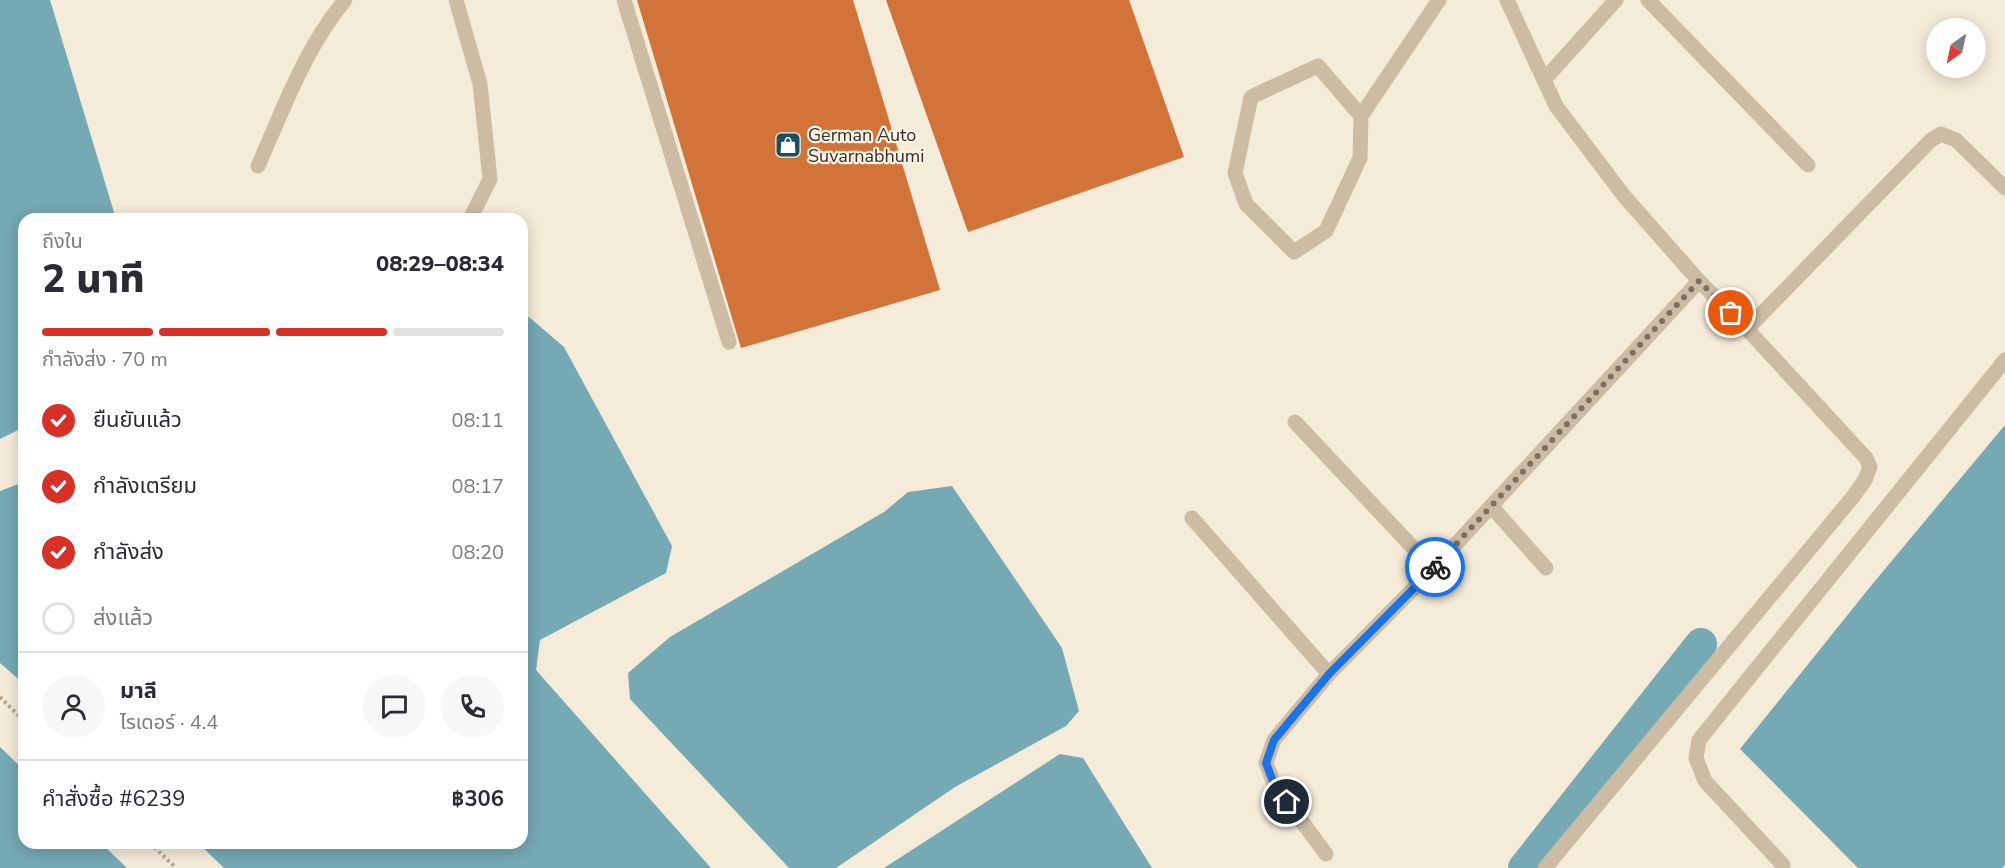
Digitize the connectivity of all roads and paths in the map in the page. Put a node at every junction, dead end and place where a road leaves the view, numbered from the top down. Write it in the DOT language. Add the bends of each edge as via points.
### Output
graph roads {
  1 [pos="345,0"];
  2 [pos="456,0"];
  3 [pos="624,0"];
  4 [pos="1439,0"];
  5 [pos="1507,0"];
  6 [pos="1616,0"];
  7 [pos="1648,0"];
  8 [pos="1544,80"];
  9 [pos="1361,116"];
  10 [pos="1809,165"];
  11 [pos="258,166"];
  12 [pos="2005,188"];
  13 [pos="473,213"];
  14 [pos="1699,281"];
  15 [pos="1747,329"];
  16 [pos="729,342"];
  17 [pos="2005,360"];
  18 [pos="1295,422"];
  19 [pos="1491,506"];
  20 [pos="1192,518"];
  21 [pos="1546,568"];
  22 [pos="1433,569"];
  23 [pos="1329,674"];
  24 [pos="0,697"];
  25 [pos="18,715"];
  26 [pos="156,849"];
  27 [pos="1326,854"];
  28 [pos="1783,865"];
  29 [pos="176,868"];
  30 [pos="1545,868"];
  1 -- 11 [label="street" via="316,41"];
  2 -- 13 [label="street" via="480,84 490,179"];
  3 -- 16 [label="street"];
  4 -- 9 [label="street"];
  5 -- 8 [label="street"];
  6 -- 8 [label="street"];
  7 -- 10 [label="street"];
  8 -- 14 [label="street" via="1556,106 1624,196"];
  9 -- 9 [label="street" via="1360,158 1326,231 1294,252 1246,204 1235,173 1251,97 1318,66"];
  12 -- 15 [label="street" via="1956,140 1941,134"];
  14 -- 15 [label="street"];
  14 -- 19 [label="street"];
  15 -- 30 [label="street" via="1866,458 1870,467 1852,498"];
  17 -- 28 [label="street" via="1699,740 1696,758 1705,781"];
  18 -- 22 [label="street"];
  19 -- 21 [label="street"];
  19 -- 22 [label="street"];
  20 -- 23 [label="street"];
  22 -- 23 [label="street"];
  23 -- 27 [label="street" via="1274,740 1266,763 1274,784"];
  24 -- 25 [label="path"];
  26 -- 29 [label="path"];
}
